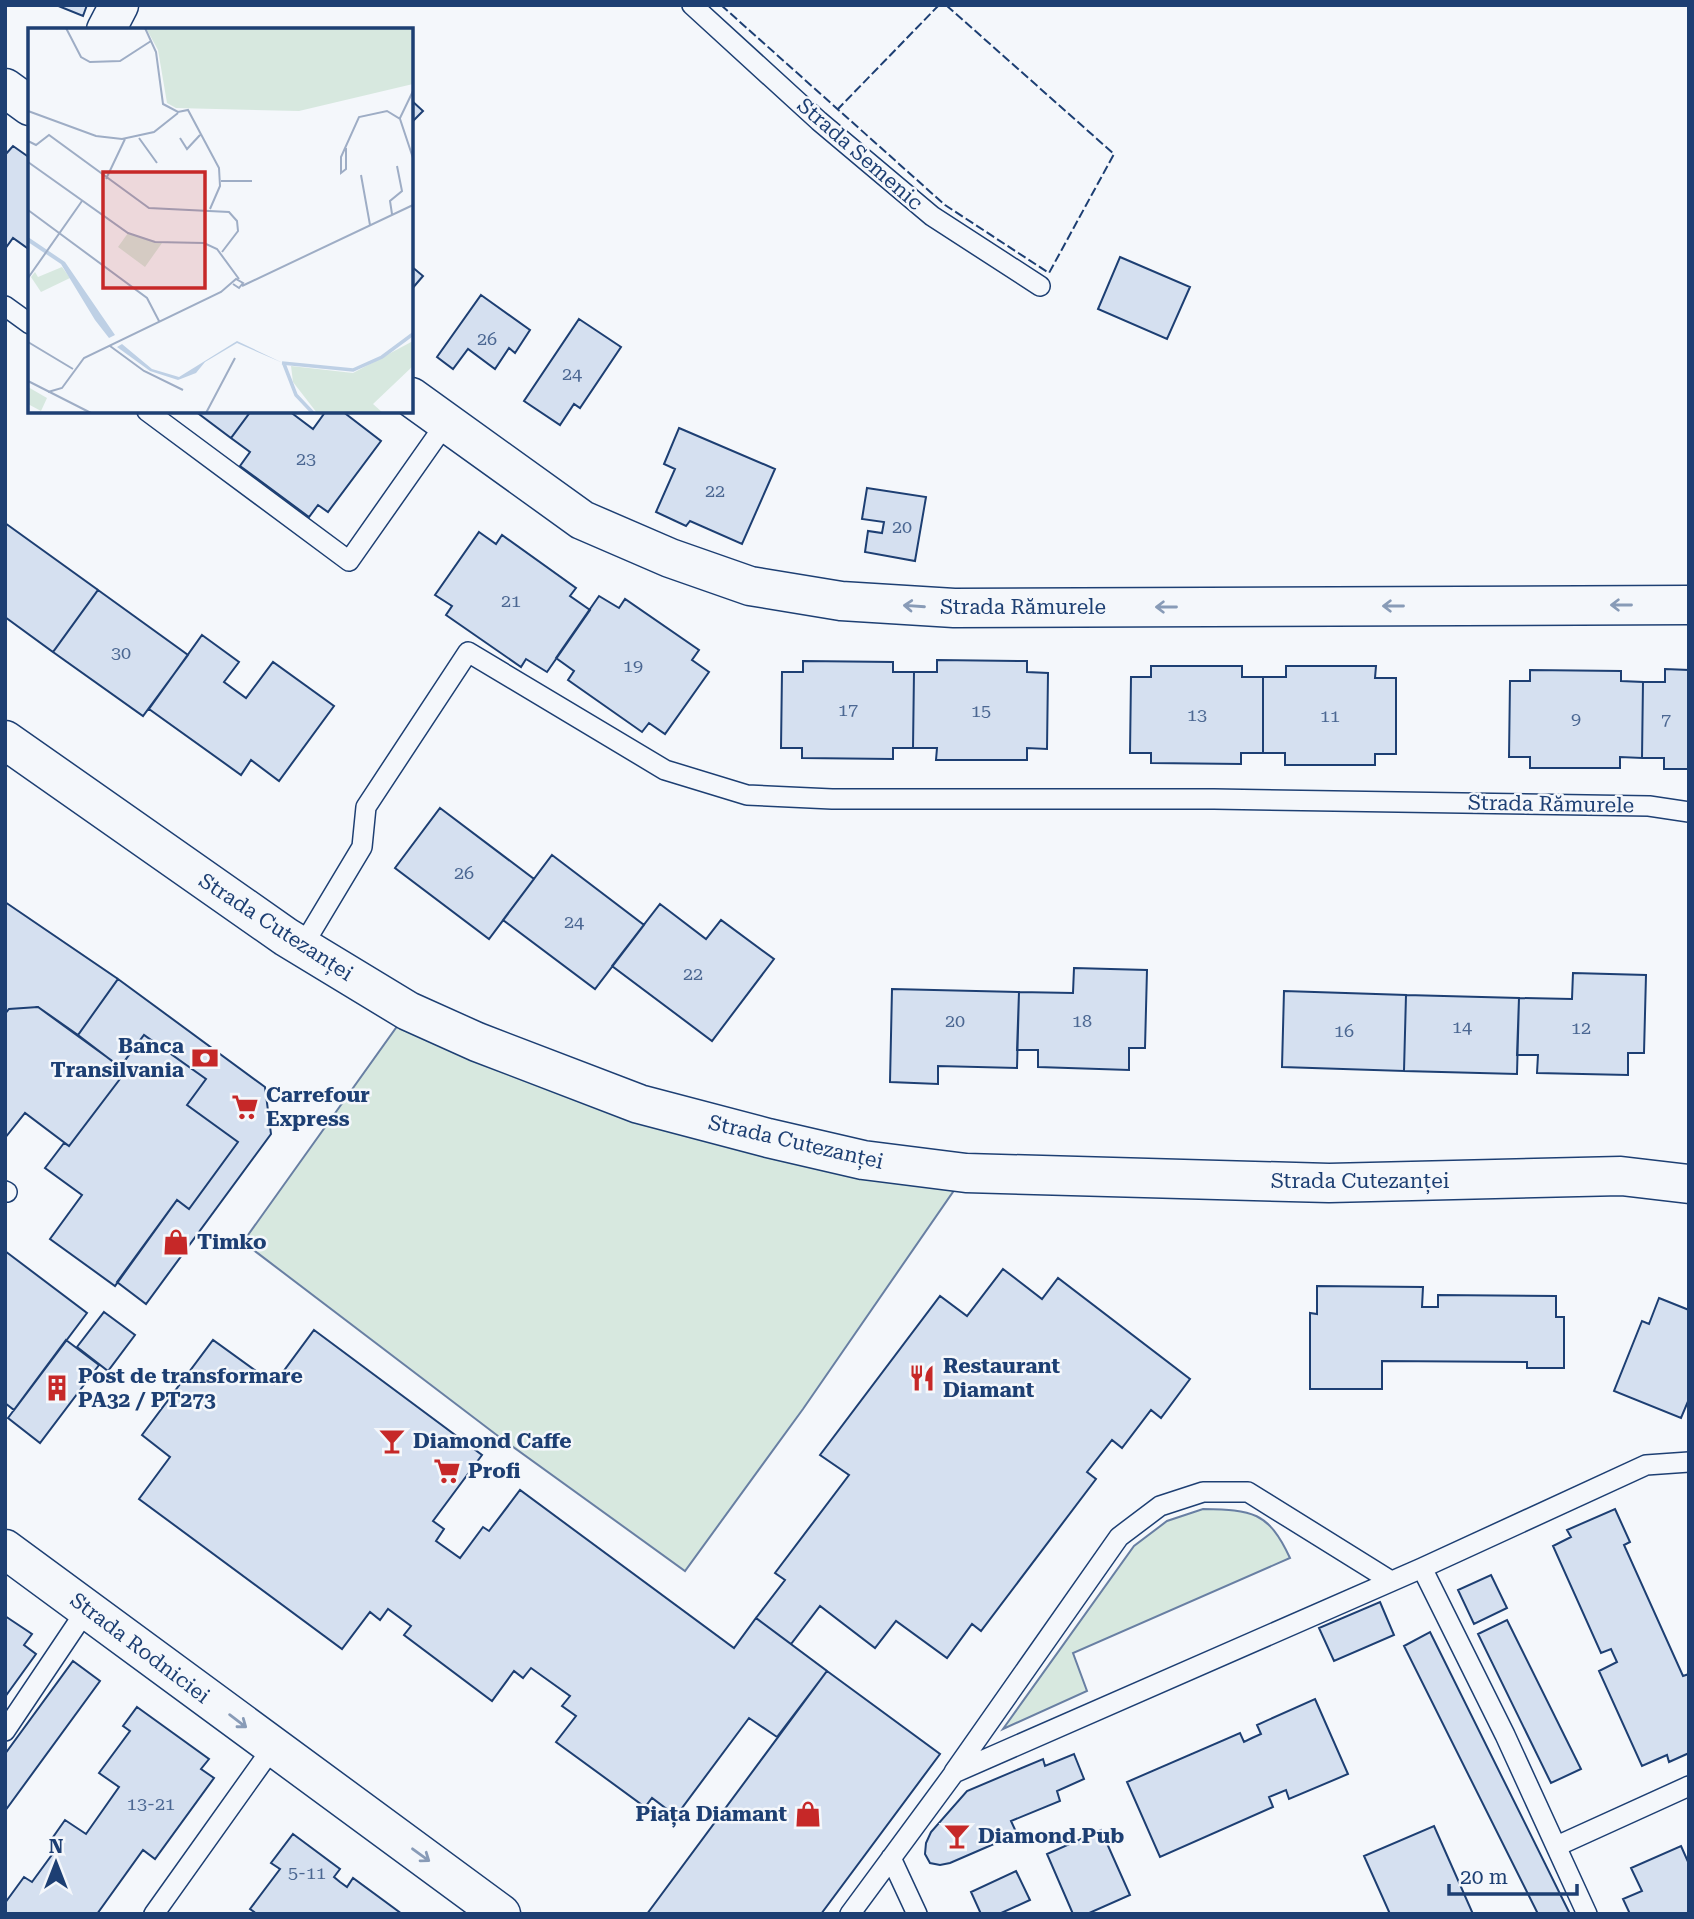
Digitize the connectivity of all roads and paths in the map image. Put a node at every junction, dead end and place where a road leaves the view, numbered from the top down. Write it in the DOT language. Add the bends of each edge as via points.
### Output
graph roads {
  1 [pos="118,5"];
  2 [pos="692,5"];
  3 [pos="107,28"];
  4 [pos="5,88"];
  5 [pos="28,105"];
  6 [pos="1040,286"];
  7 [pos="5,306"];
  8 [pos="28,323"];
  9 [pos="413,398"];
  10 [pos="150,413"];
  11 [pos="446,423"];
  12 [pos="1689,605"];
  13 [pos="5,740"];
  14 [pos="1689,812"];
  15 [pos="302,947"];
  16 [pos="1689,1184"];
  17 [pos="1689,1462"];
  18 [pos="5,1549"];
  19 [pos="1422,1568"];
  20 [pos="1391,1581"];
  21 [pos="87,1609"];
  22 [pos="5,1731"];
  23 [pos="273,1747"];
  24 [pos="954,1773"];
  25 [pos="1689,1786"];
  26 [pos="1557,1846"];
  27 [pos="891,1858"];
  28 [pos="155,1914"];
  29 [pos="501,1914"];
  30 [pos="850,1914"];
  31 [pos="917,1914"];
  32 [pos="1587,1914"];
  1 -- 3 [label="street"];
  2 -- 6 [label="lane, Strada Semenic" via="932,216"];
  4 -- 5 [label="street"];
  7 -- 8 [label="lane"];
  9 -- 11 [label="street, Strada Rămurele"];
  10 -- 11 [label="lane" via="349,561"];
  12 -- 11 [label="street, Strada Rămurele, one-way" via="954,608 841,601 750,586 582,520"];
  13 -- 15 [label="street, Strada Cutezanței"];
  14 -- 15 [label="lane, Strada Rămurele" via="1649,806 832,799 747,794 665,770 468,652 366,807 362,847"];
  15 -- 16 [label="street, Strada Cutezanței" via="408,1010 627,1100 863,1160 966,1172 1212,1181 1338,1183 1621,1176"];
  17 -- 19 [label="lane" via="1646,1465"];
  18 -- 21 [label="street, Strada Rodniciei"];
  19 -- 20 [label="lane"];
  19 -- 26 [label="lane"];
  20 -- 24 [label="lane"];
  20 -- 24 [label="lane" via="1248,1492 1203,1492 1160,1506 1119,1537"];
  21 -- 22 [label="lane"];
  21 -- 23 [label="street, Strada Rodniciei, one-way"];
  23 -- 28 [label="lane"];
  23 -- 29 [label="street, Strada Rodniciei, one-way"];
  24 -- 27 [label="lane"];
  25 -- 26 [label="lane"];
  26 -- 32 [label="lane"];
  27 -- 30 [label="lane"];
  27 -- 31 [label="lane"];
}
